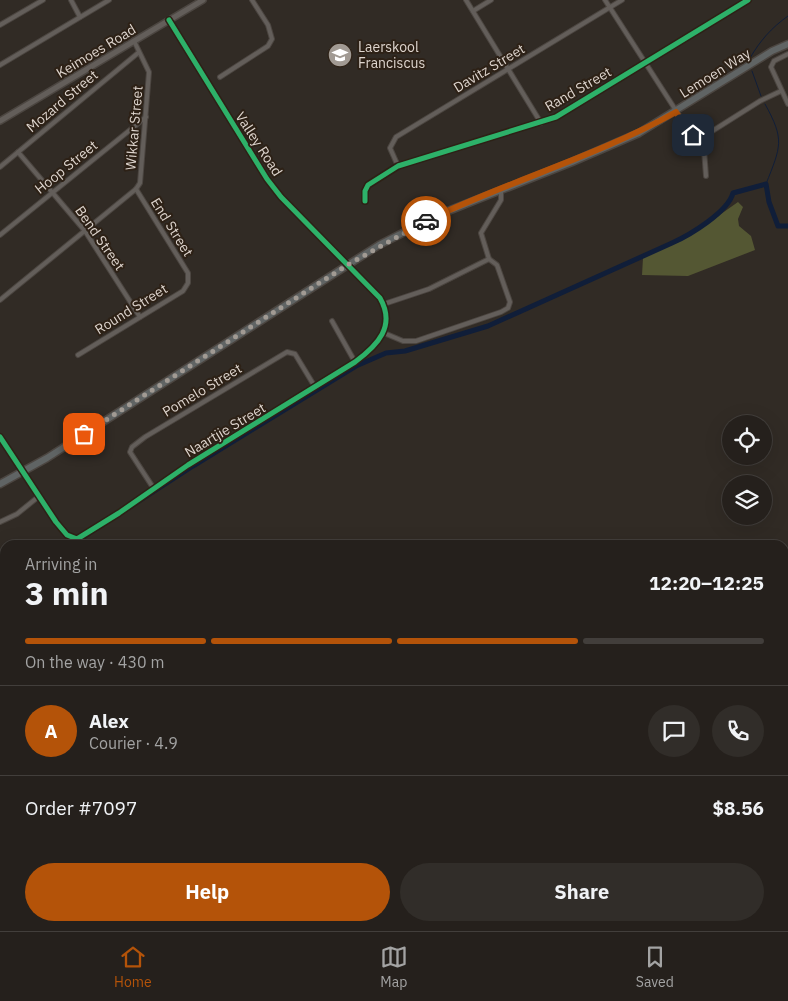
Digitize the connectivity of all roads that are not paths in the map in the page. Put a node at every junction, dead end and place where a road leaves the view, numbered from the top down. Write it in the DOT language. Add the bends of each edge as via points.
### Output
graph roads {
  1 [pos="43,0"];
  2 [pos="70,0"];
  3 [pos="109,0"];
  4 [pos="203,0"];
  5 [pos="252,0"];
  6 [pos="466,0"];
  7 [pos="491,0"];
  8 [pos="605,0"];
  9 [pos="622,0"];
  10 [pos="748,0"];
  11 [pos="610,8"];
  12 [pos="473,11"];
  13 [pos="80,17"];
  14 [pos="169,20"];
  15 [pos="0,25"];
  16 [pos="134,41"];
  17 [pos="788,44"];
  18 [pos="138,53"];
  19 [pos="788,54"];
  20 [pos="644,64"];
  21 [pos="0,65"];
  22 [pos="509,69"];
  23 [pos="220,76"];
  24 [pos="781,91"];
  25 [pos="788,104"];
  26 [pos="676,112"];
  27 [pos="146,117"];
  28 [pos="0,121"];
  29 [pos="542,123"];
  30 [pos="703,136"];
  31 [pos="18,152"];
  32 [pos="398,166"];
  33 [pos="0,167"];
  34 [pos="706,176"];
  35 [pos="136,189"];
  36 [pos="501,190"];
  37 [pos="52,192"];
  38 [pos="365,201"];
  39 [pos="85,231"];
  40 [pos="0,235"];
  41 [pos="489,259"];
  42 [pos="349,264"];
  43 [pos="189,277"];
  44 [pos="0,300"];
  45 [pos="384,304"];
  46 [pos="140,317"];
  47 [pos="332,321"];
  48 [pos="384,333"];
  49 [pos="78,355"];
  50 [pos="356,362"];
  51 [pos="315,387"];
  52 [pos="0,437"];
  53 [pos="22,473"];
  54 [pos="0,484"];
  55 [pos="154,489"];
  56 [pos="38,497"];
  57 [pos="0,522"];
  1 -- 15 [label="street"];
  2 -- 13 [label="street"];
  3 -- 13 [label="street"];
  4 -- 14 [label="street, Keimoes Road"];
  5 -- 23 [label="street" via="268,25 271,42"];
  6 -- 12 [label="street"];
  7 -- 12 [label="street"];
  8 -- 11 [label="street"];
  9 -- 11 [label="street, Davitz Street"];
  10 -- 20 [label="street, Rand Street"];
  11 -- 20 [label="street"];
  11 -- 22 [label="street, Davitz Street"];
  12 -- 22 [label="street"];
  13 -- 21 [label="street"];
  14 -- 16 [label="street, Keimoes Road"];
  14 -- 42 [label="street, Valley Road" via="267,178 294,210"];
  16 -- 18 [label="street, Wikkar Street"];
  16 -- 28 [label="street, Keimoes Road"];
  17 -- 26 [label="highway, Lemoen Way"];
  18 -- 27 [label="street, Wikkar Street" via="149,72"];
  18 -- 31 [label="street, Mozard Street"];
  19 -- 24 [label="street" via="771,65"];
  20 -- 26 [label="street"];
  20 -- 29 [label="street, Rand Street"];
  22 -- 29 [label="street"];
  22 -- 32 [label="street, Davitz Street" via="393,140 390,151"];
  24 -- 25 [label="street"];
  24 -- 30 [label="street"];
  26 -- 30 [label="street" via="688,132"];
  26 -- 36 [label="highway, Lemoen Way" via="630,137"];
  27 -- 35 [label="street, Wikkar Street" via="141,176"];
  27 -- 37 [label="street, Hoop Street"];
  29 -- 32 [label="street, Rand Street"];
  30 -- 34 [label="street"];
  31 -- 33 [label="street, Mozard Street"];
  31 -- 37 [label="street, Bend Street"];
  32 -- 38 [label="street, Rand Street" via="368,185"];
  35 -- 39 [label="street"];
  35 -- 43 [label="street, End Street"];
  36 -- 41 [label="street" via="501,200 481,233"];
  36 -- 42 [label="highway, Lemoen Way" via="438,215"];
  37 -- 39 [label="street, Bend Street"];
  37 -- 40 [label="street, Hoop Street"];
  39 -- 44 [label="street"];
  39 -- 46 [label="street, Bend Street"];
  41 -- 45 [label="street" via="429,289"];
  41 -- 48 [label="street" via="497,265 510,298 508,308 416,341 403,341"];
  42 -- 45 [label="street, Valley Road"];
  42 -- 53 [label="highway, Lemoen Way"];
  43 -- 46 [label="street, Round Street" via="182,291"];
  45 -- 48 [label="street"];
  46 -- 49 [label="street, Round Street"];
  47 -- 50 [label="street"];
  48 -- 50 [label="street, Naartjie Street" via="377,345"];
  50 -- 51 [label="street, Naartjie Street"];
  51 -- 55 [label="street, Naartjie Street"];
  51 -- 55 [label="street, Pomelo Street" via="295,354 286,352 154,432 132,447 130,452"];
  52 -- 53 [label="street"];
  53 -- 54 [label="highway, Lemoen Way"];
  53 -- 56 [label="street"];
  55 -- 56 [label="street, Naartjie Street" via="82,536 72,538"];
  56 -- 57 [label="street" via="23,510"];
}
